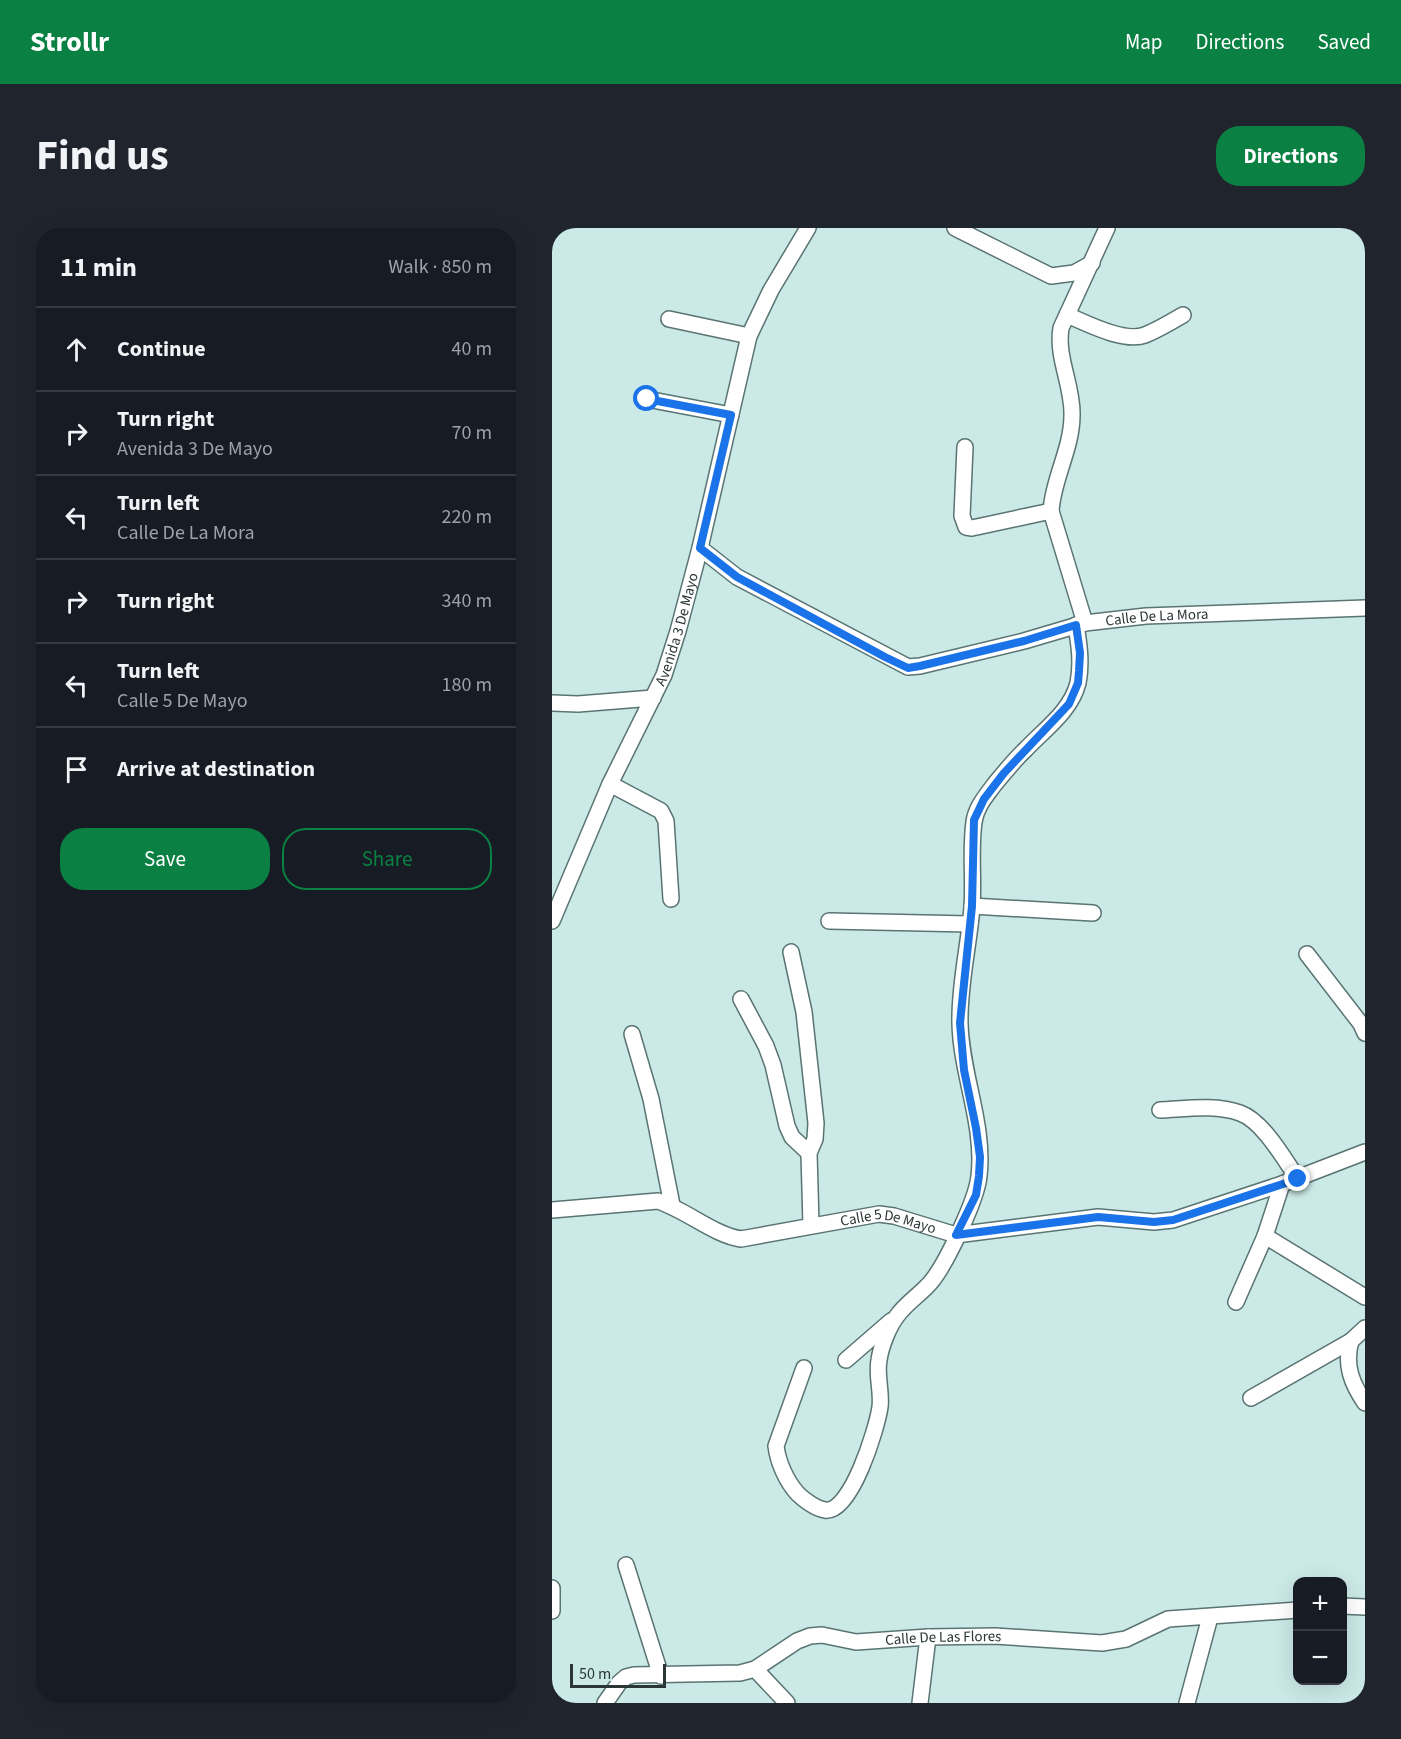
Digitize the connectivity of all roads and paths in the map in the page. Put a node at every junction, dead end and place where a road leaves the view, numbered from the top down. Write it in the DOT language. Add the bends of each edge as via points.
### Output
graph roads {
  1 [pos="808,228"];
  2 [pos="955,228"];
  3 [pos="1107,228"];
  4 [pos="1092,262"];
  5 [pos="1067,315"];
  6 [pos="1183,315"];
  7 [pos="669,319"];
  8 [pos="749,336"];
  9 [pos="647,399"];
  10 [pos="731,415"];
  11 [pos="965,447"];
  12 [pos="1051,511"];
  13 [pos="700,548"];
  14 [pos="1365,608"];
  15 [pos="1081,624"];
  16 [pos="652,698"];
  17 [pos="552,703"];
  18 [pos="610,783"];
  19 [pos="671,898"];
  20 [pos="972,906"];
  21 [pos="1093,913"];
  22 [pos="552,921"];
  23 [pos="830,921"];
  24 [pos="970,924"];
  25 [pos="791,952"];
  26 [pos="1306,954"];
  27 [pos="741,999"];
  28 [pos="1365,1033"];
  29 [pos="632,1034"];
  30 [pos="1160,1110"];
  31 [pos="1365,1152"];
  32 [pos="809,1153"];
  33 [pos="1298,1179"];
  34 [pos="1282,1184"];
  35 [pos="672,1205"];
  36 [pos="552,1210"];
  37 [pos="811,1225"];
  38 [pos="956,1235"];
  39 [pos="1265,1236"];
  40 [pos="1365,1297"];
  41 [pos="1236,1302"];
  42 [pos="897,1316"];
  43 [pos="1365,1328"];
  44 [pos="1351,1341"];
  45 [pos="846,1360"];
  46 [pos="804,1368"];
  47 [pos="1251,1398"];
  48 [pos="1365,1403"];
  49 [pos="626,1565"];
  50 [pos="552,1588"];
  51 [pos="1347,1606"];
  52 [pos="1365,1607"];
  53 [pos="1293,1610"];
  54 [pos="552,1611"];
  55 [pos="1210,1617"];
  56 [pos="928,1637"];
  57 [pos="755,1669"];
  58 [pos="661,1676"];
  59 [pos="604,1703"];
  60 [pos="787,1703"];
  61 [pos="920,1703"];
  62 [pos="1187,1703"];
  1 -- 8 [label="street, Avenida 3 De Mayo"];
  2 -- 4 [label="street" via="1052,276 1074,273"];
  3 -- 4 [label="street"];
  4 -- 5 [label="street"];
  5 -- 6 [label="street" via="1120,335 1143,336"];
  5 -- 12 [label="street" via="1059,349 1069,385 1072,424"];
  7 -- 8 [label="street"];
  8 -- 10 [label="street, Avenida 3 De Mayo"];
  9 -- 10 [label="street"];
  10 -- 13 [label="street, Avenida 3 De Mayo"];
  11 -- 12 [label="street" via="962,516 966,526 972,528"];
  12 -- 15 [label="street"];
  13 -- 15 [label="street, Calle De La Mora" via="737,577 908,668"];
  13 -- 16 [label="street, Avenida 3 De Mayo" via="664,675"];
  14 -- 15 [label="street, Calle De La Mora" via="1146,616"];
  15 -- 20 [label="street" via="1078,683 1069,704 1004,773 976,813"];
  16 -- 17 [label="street"];
  16 -- 18 [label="street, Avenida 3 De Mayo"];
  18 -- 19 [label="street" via="661,811 666,820"];
  18 -- 22 [label="street, Avenida 3 De Mayo"];
  20 -- 21 [label="street"];
  20 -- 24 [label="street"];
  23 -- 24 [label="street"];
  24 -- 38 [label="street" via="960,1023 980,1157 976,1195"];
  25 -- 32 [label="street" via="804,1012 816,1123"];
  26 -- 28 [label="street"];
  27 -- 32 [label="street" via="773,1065 787,1126 792,1137"];
  29 -- 35 [label="street" via="651,1098"];
  30 -- 33 [label="street" via="1195,1108 1241,1113 1273,1143"];
  31 -- 33 [label="street, Calle 5 De Mayo"];
  32 -- 37 [label="street"];
  33 -- 34 [label="street, Calle 5 De Mayo"];
  34 -- 38 [label="street, Calle 5 De Mayo" via="1173,1220 1098,1217"];
  34 -- 39 [label="street"];
  35 -- 36 [label="street, Calle 5 De Mayo" via="645,1201"];
  35 -- 37 [label="street, Calle 5 De Mayo" via="728,1236 741,1239"];
  37 -- 38 [label="street, Calle 5 De Mayo" via="879,1214"];
  38 -- 42 [label="street" via="940,1269"];
  39 -- 40 [label="street"];
  39 -- 41 [label="street"];
  42 -- 45 [label="street"];
  42 -- 46 [label="street" via="878,1362 880,1407 867,1458 842,1501 833,1509 824,1510 802,1498 792,1488 778,1458 776,1446"];
  43 -- 44 [label="street"];
  44 -- 47 [label="street"];
  44 -- 48 [label="street" via="1350,1375"];
  49 -- 58 [label="street"];
  50 -- 54 [label="street"];
  51 -- 52 [label="street"];
  53 -- 55 [label="street, Calle De Las Flores"];
  55 -- 56 [label="street, Calle De Las Flores" via="1167,1619 1126,1639 1102,1643 995,1636"];
  55 -- 62 [label="street"];
  56 -- 57 [label="street, Calle De Las Flores" via="856,1642 810,1636"];
  56 -- 61 [label="street"];
  57 -- 58 [label="street, Calle De Las Flores"];
  57 -- 60 [label="street"];
  58 -- 59 [label="street, Calle De Las Flores" via="626,1677"];
}
